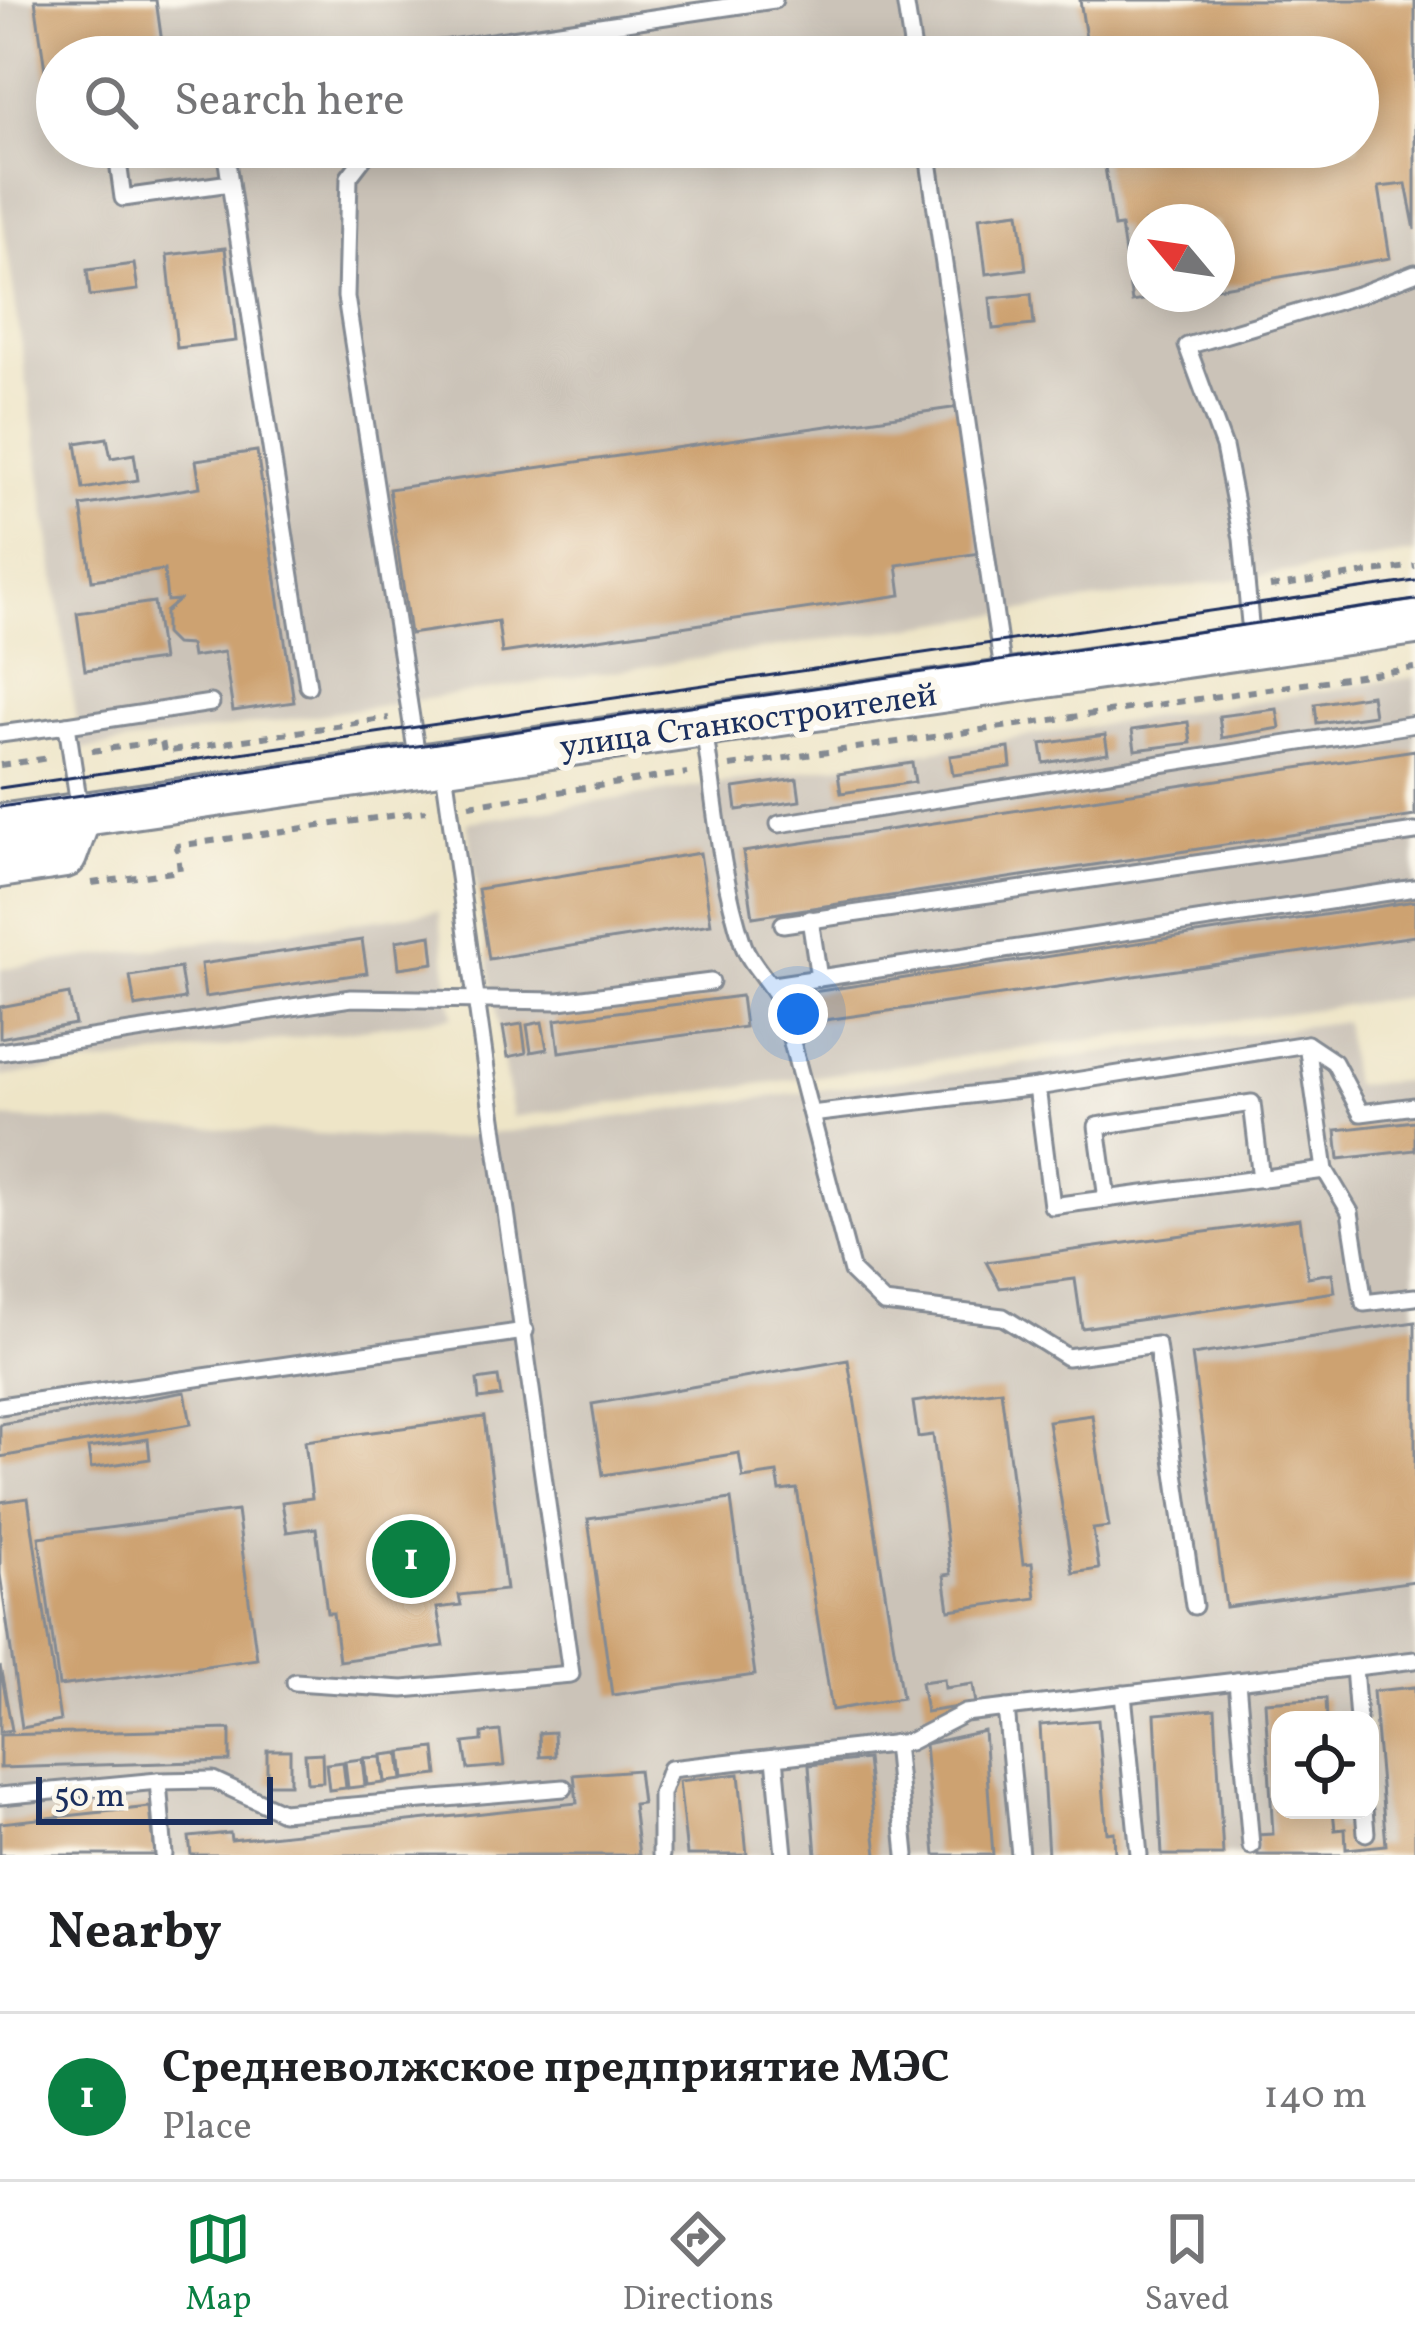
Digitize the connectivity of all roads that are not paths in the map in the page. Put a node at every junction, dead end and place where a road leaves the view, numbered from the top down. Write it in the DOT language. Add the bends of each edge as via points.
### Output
graph roads {
  1 [pos="774,0"];
  2 [pos="905,0"];
  3 [pos="548,36"];
  4 [pos="911,36"];
  5 [pos="119,168"];
  6 [pos="228,168"];
  7 [pos="356,168"];
  8 [pos="929,168"];
  9 [pos="230,183"];
  10 [pos="1415,273"];
  11 [pos="1415,623"];
  12 [pos="1252,647"];
  13 [pos="1004,682"];
  14 [pos="308,686"];
  15 [pos="211,704"];
  16 [pos="1415,724"];
  17 [pos="67,725"];
  18 [pos="703,725"];
  19 [pos="0,734"];
  20 [pos="431,764"];
  21 [pos="80,815"];
  22 [pos="779,824"];
  23 [pos="0,826"];
  24 [pos="1415,832"];
  25 [pos="0,866"];
  26 [pos="1415,888"];
  27 [pos="810,920"];
  28 [pos="782,924"];
  29 [pos="819,978"];
  30 [pos="711,982"];
  31 [pos="773,986"];
  32 [pos="476,998"];
  33 [pos="1307,1045"];
  34 [pos="0,1052"];
  35 [pos="1036,1087"];
  36 [pos="1415,1106"];
  37 [pos="811,1114"];
  38 [pos="1324,1170"];
  39 [pos="1261,1179"];
  40 [pos="1107,1199"];
  41 [pos="1415,1297"];
  42 [pos="524,1331"];
  43 [pos="0,1406"];
  44 [pos="1194,1606"];
  45 [pos="1415,1660"];
  46 [pos="1354,1667"];
  47 [pos="1237,1681"];
  48 [pos="295,1682"];
  49 [pos="1123,1694"];
  50 [pos="1006,1708"];
  51 [pos="1357,1711"];
  52 [pos="895,1743"];
  53 [pos="775,1757"];
  54 [pos="158,1780"];
  55 [pos="563,1788"];
  56 [pos="0,1796"];
  57 [pos="1365,1819"];
  58 [pos="1366,1833"];
  59 [pos="1250,1846"];
  60 [pos="164,1855"];
  61 [pos="661,1855"];
  62 [pos="784,1855"];
  63 [pos="906,1855"];
  64 [pos="1021,1855"];
  65 [pos="1138,1855"];
  1 -- 3 [label="lane"];
  2 -- 4 [label="lane"];
  5 -- 9 [label="lane" via="123,199"];
  6 -- 9 [label="lane"];
  7 -- 20 [label="lane" via="349,177 346,297 411,715"];
  8 -- 13 [label="lane"];
  9 -- 14 [label="lane"];
  10 -- 12 [label="lane" via="1187,346 1224,447"];
  11 -- 12 [label="street, улица Станкостроителей"];
  12 -- 13 [label="street, улица Станкостроителей"];
  13 -- 18 [label="street, улица Станкостроителей"];
  15 -- 17 [label="lane"];
  16 -- 22 [label="lane"];
  17 -- 19 [label="lane"];
  17 -- 21 [label="lane"];
  18 -- 20 [label="street, улица Станкостроителей"];
  18 -- 31 [label="lane" via="722,861 745,950"];
  20 -- 21 [label="street, улица Станкостроителей"];
  20 -- 32 [label="lane"];
  21 -- 23 [label="street, улица Станкостроителей"];
  21 -- 25 [label="street" via="65,856"];
  24 -- 27 [label="lane"];
  26 -- 29 [label="lane"];
  27 -- 28 [label="lane"];
  27 -- 29 [label="lane"];
  29 -- 31 [label="lane"];
  30 -- 32 [label="lane" via="559,1001"];
  31 -- 37 [label="lane"];
  32 -- 34 [label="lane" via="351,998"];
  32 -- 42 [label="lane"];
  33 -- 35 [label="lane"];
  33 -- 36 [label="lane" via="1334,1062 1361,1113"];
  33 -- 38 [label="lane"];
  35 -- 37 [label="lane"];
  35 -- 40 [label="lane" via="1052,1206"];
  37 -- 44 [label="lane" via="853,1272 884,1303 1003,1317 1067,1357 1157,1345"];
  38 -- 39 [label="lane"];
  38 -- 41 [label="lane" via="1350,1212 1364,1303"];
  39 -- 40 [label="lane"];
  39 -- 40 [label="lane" via="1252,1103 1097,1126"];
  42 -- 43 [label="lane"];
  42 -- 48 [label="lane" via="571,1674 403,1689"];
  45 -- 46 [label="lane"];
  46 -- 47 [label="lane"];
  46 -- 51 [label="lane"];
  47 -- 49 [label="lane"];
  47 -- 59 [label="lane"];
  49 -- 50 [label="lane"];
  49 -- 65 [label="lane"];
  50 -- 52 [label="lane" via="965,1713"];
  50 -- 64 [label="lane"];
  52 -- 53 [label="lane"];
  52 -- 63 [label="lane"];
  53 -- 61 [label="lane" via="670,1768 661,1794"];
  53 -- 62 [label="lane"];
  54 -- 55 [label="lane" via="213,1780 282,1812"];
  54 -- 56 [label="lane"];
  54 -- 60 [label="lane"];
  57 -- 58 [label="lane"];
}
